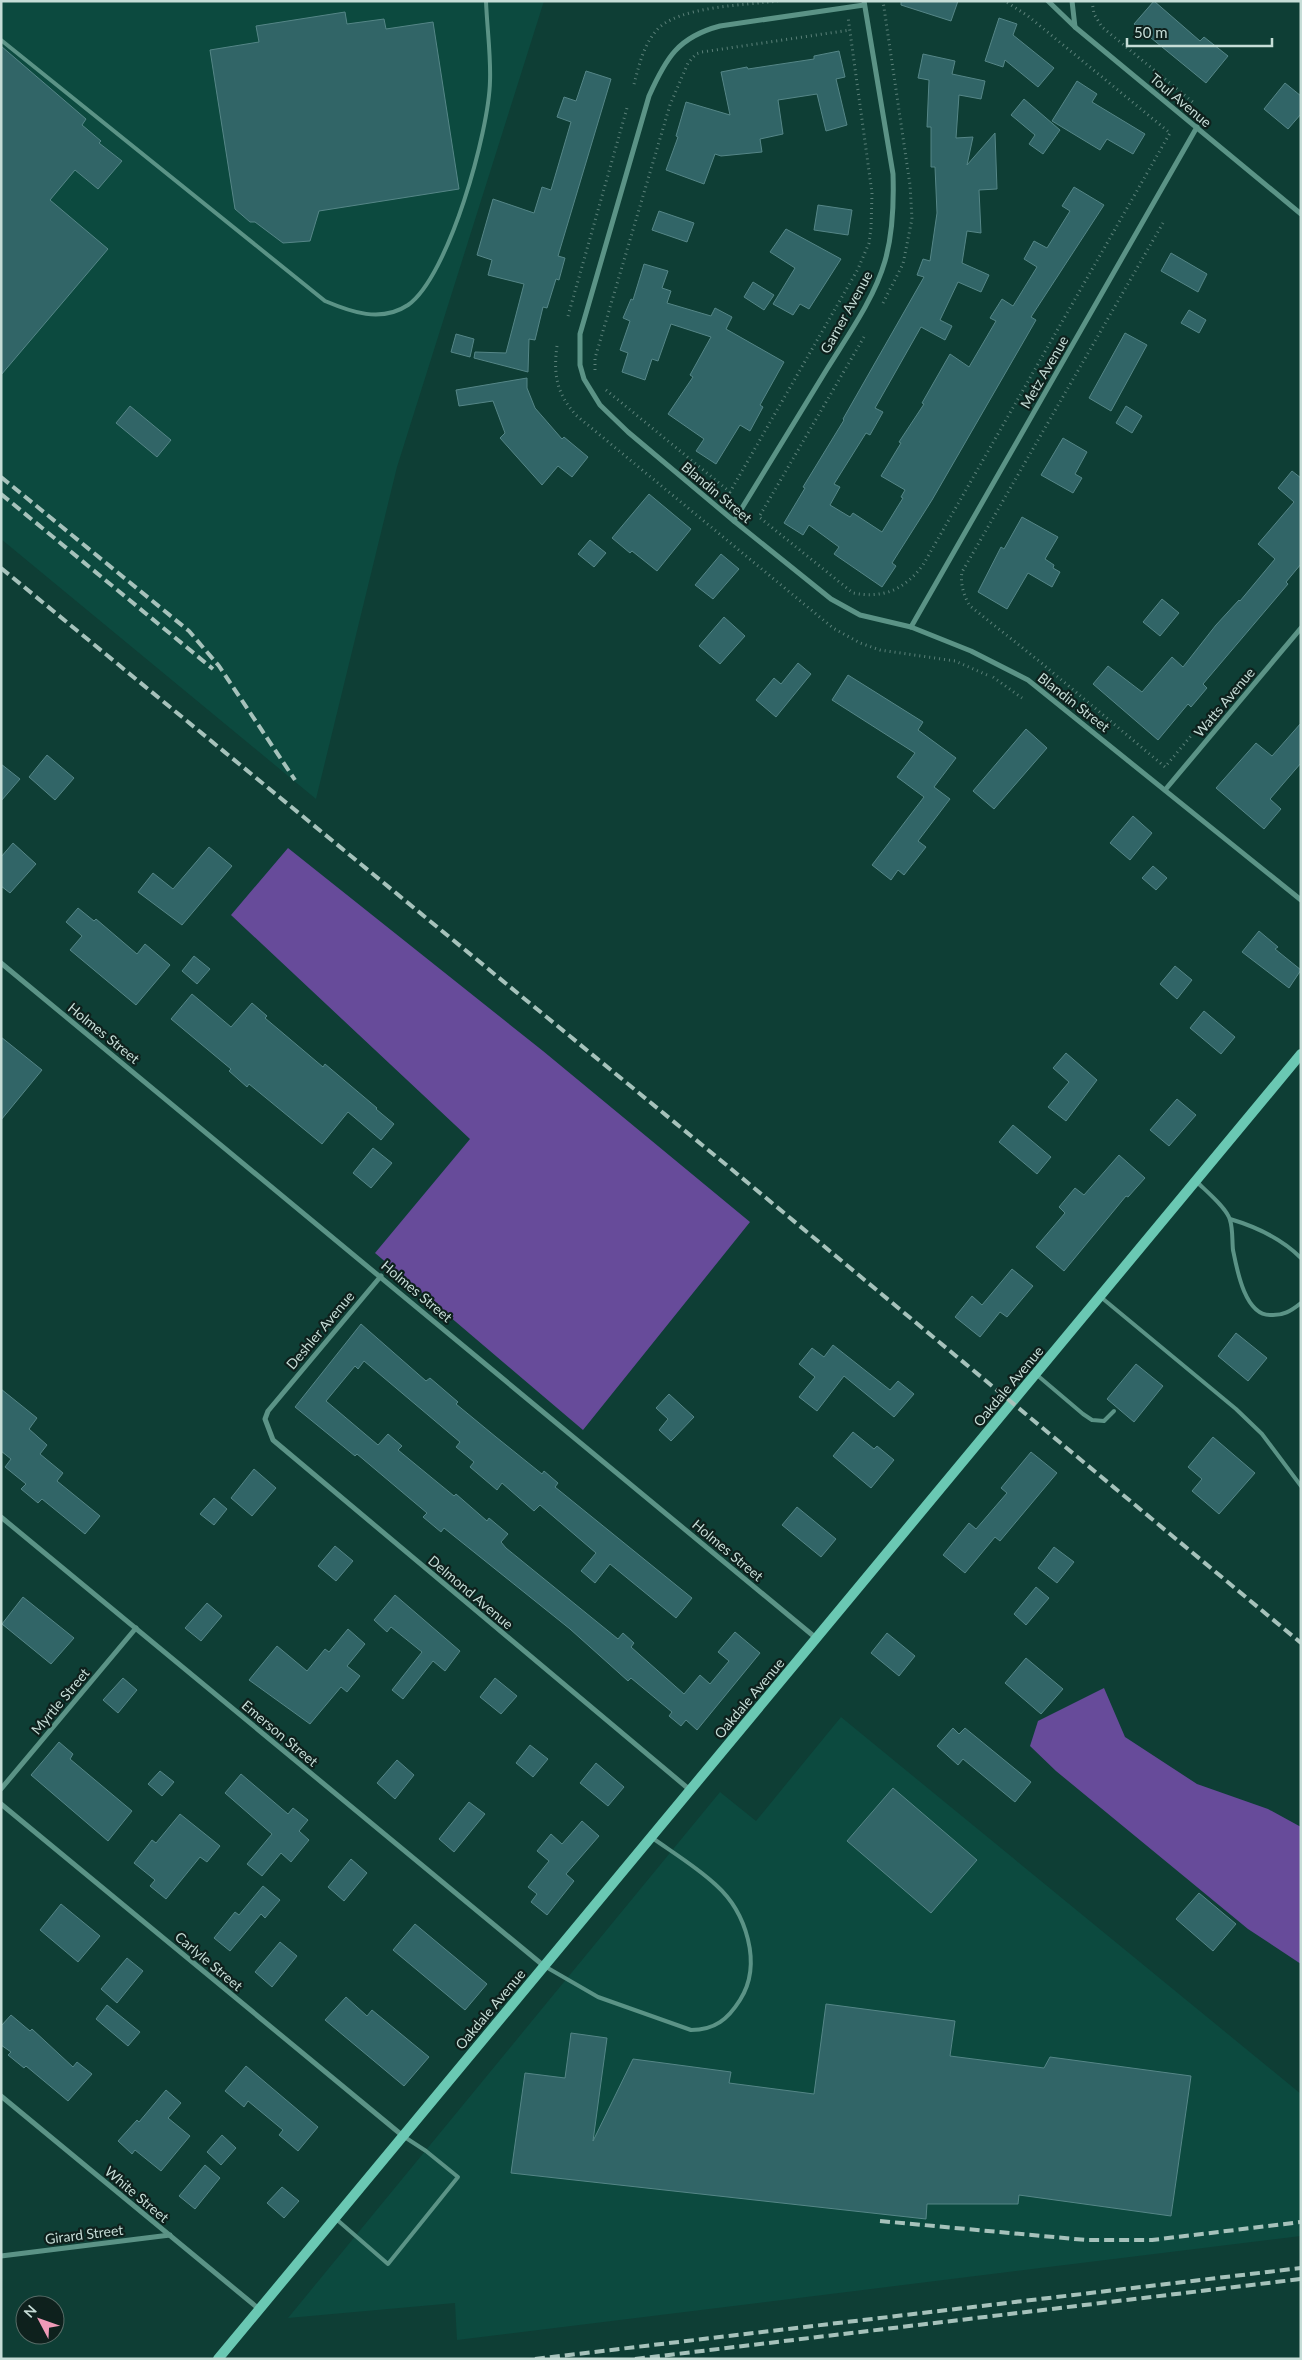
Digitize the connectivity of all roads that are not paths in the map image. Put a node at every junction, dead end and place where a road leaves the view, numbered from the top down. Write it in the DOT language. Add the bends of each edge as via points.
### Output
graph roads {
  1 [pos="486,1"];
  2 [pos="1048,1"];
  3 [pos="1072,1"];
  4 [pos="864,3"];
  5 [pos="1076,27"];
  6 [pos="1,40"];
  7 [pos="1197,127"];
  8 [pos="1301,214"];
  9 [pos="734,521"];
  10 [pos="911,627"];
  11 [pos="1301,628"];
  12 [pos="1165,790"];
  13 [pos="1301,900"];
  14 [pos="1,963"];
  15 [pos="1301,1054"];
  16 [pos="1196,1181"];
  17 [pos="1230,1219"];
  18 [pos="1301,1258"];
  19 [pos="381,1276"];
  20 [pos="1100,1296"];
  21 [pos="1301,1303"];
  22 [pos="1035,1374"];
  23 [pos="276,1400"];
  24 [pos="1114,1411"];
  25 [pos="1301,1486"];
  26 [pos="1,1517"];
  27 [pos="136,1628"];
  28 [pos="816,1638"];
  29 [pos="1,1790"];
  30 [pos="690,1790"];
  31 [pos="1,1804"];
  32 [pos="651,1837"];
  33 [pos="544,1966"];
  34 [pos="1,2096"];
  35 [pos="403,2136"];
  36 [pos="335,2218"];
  37 [pos="170,2235"];
  38 [pos="1,2256"];
  39 [pos="259,2309"];
  40 [pos="218,2359"];
  1 -- 6 [label="lane" via="490,82 475,170 445,249 426,286 408,305 368,316 324,301"];
  2 -- 5 [label="street, Toul Avenue"];
  3 -- 5 [label="street"];
  4 -- 9 [label="street, Garner Avenue" via="893,174 894,200 885,261 854,324"];
  4 -- 9 [label="street, Blandin Street" via="720,26 702,31 676,48 666,60 648,96 580,334 580,365 584,379 600,405"];
  5 -- 7 [label="street, Toul Avenue"];
  7 -- 8 [label="street, Toul Avenue"];
  7 -- 10 [label="street, Metz Avenue"];
  9 -- 10 [label="street, Blandin Street" via="831,599 860,615"];
  10 -- 12 [label="street, Blandin Street" via="971,651 1028,680"];
  11 -- 12 [label="street, Watts Avenue"];
  12 -- 13 [label="street, Blandin Street"];
  14 -- 19 [label="street, Holmes Street"];
  15 -- 16 [label="street, Oakdale Avenue"];
  16 -- 17 [label="lane"];
  16 -- 20 [label="street, Oakdale Avenue"];
  17 -- 18 [label="lane" via="1253,1226 1287,1245"];
  17 -- 21 [label="lane" via="1242,1287 1253,1307 1264,1315 1276,1316 1288,1313"];
  19 -- 23 [label="street, Deshler Avenue"];
  19 -- 28 [label="street, Holmes Street"];
  20 -- 22 [label="street, Oakdale Avenue"];
  20 -- 25 [label="lane" via="1236,1408 1262,1434"];
  22 -- 24 [label="lane" via="1092,1420 1104,1421"];
  22 -- 28 [label="street, Oakdale Avenue"];
  23 -- 30 [label="street, Delmond Avenue" via="265,1419 273,1440 281,1448"];
  26 -- 27 [label="street, Emerson Street"];
  27 -- 29 [label="street, Myrtle Street"];
  27 -- 33 [label="street, Emerson Street"];
  28 -- 30 [label="street, Oakdale Avenue"];
  30 -- 32 [label="street, Oakdale Avenue"];
  31 -- 35 [label="street, Carlyle Street"];
  32 -- 33 [label="street, Oakdale Avenue"];
  32 -- 33 [label="lane" via="716,1885 739,1917 750,1951 751,1973 734,2010 719,2024 706,2030 691,2030 598,1997"];
  33 -- 35 [label="street, Oakdale Avenue"];
  34 -- 37 [label="street, White Street"];
  35 -- 36 [label="street, Oakdale Avenue"];
  35 -- 36 [label="lane" via="458,2177 388,2264"];
  36 -- 39 [label="street, Oakdale Avenue"];
  37 -- 38 [label="street, Girard Street"];
  37 -- 39 [label="street, White Street"];
  39 -- 40 [label="street, Oakdale Avenue"];
}
